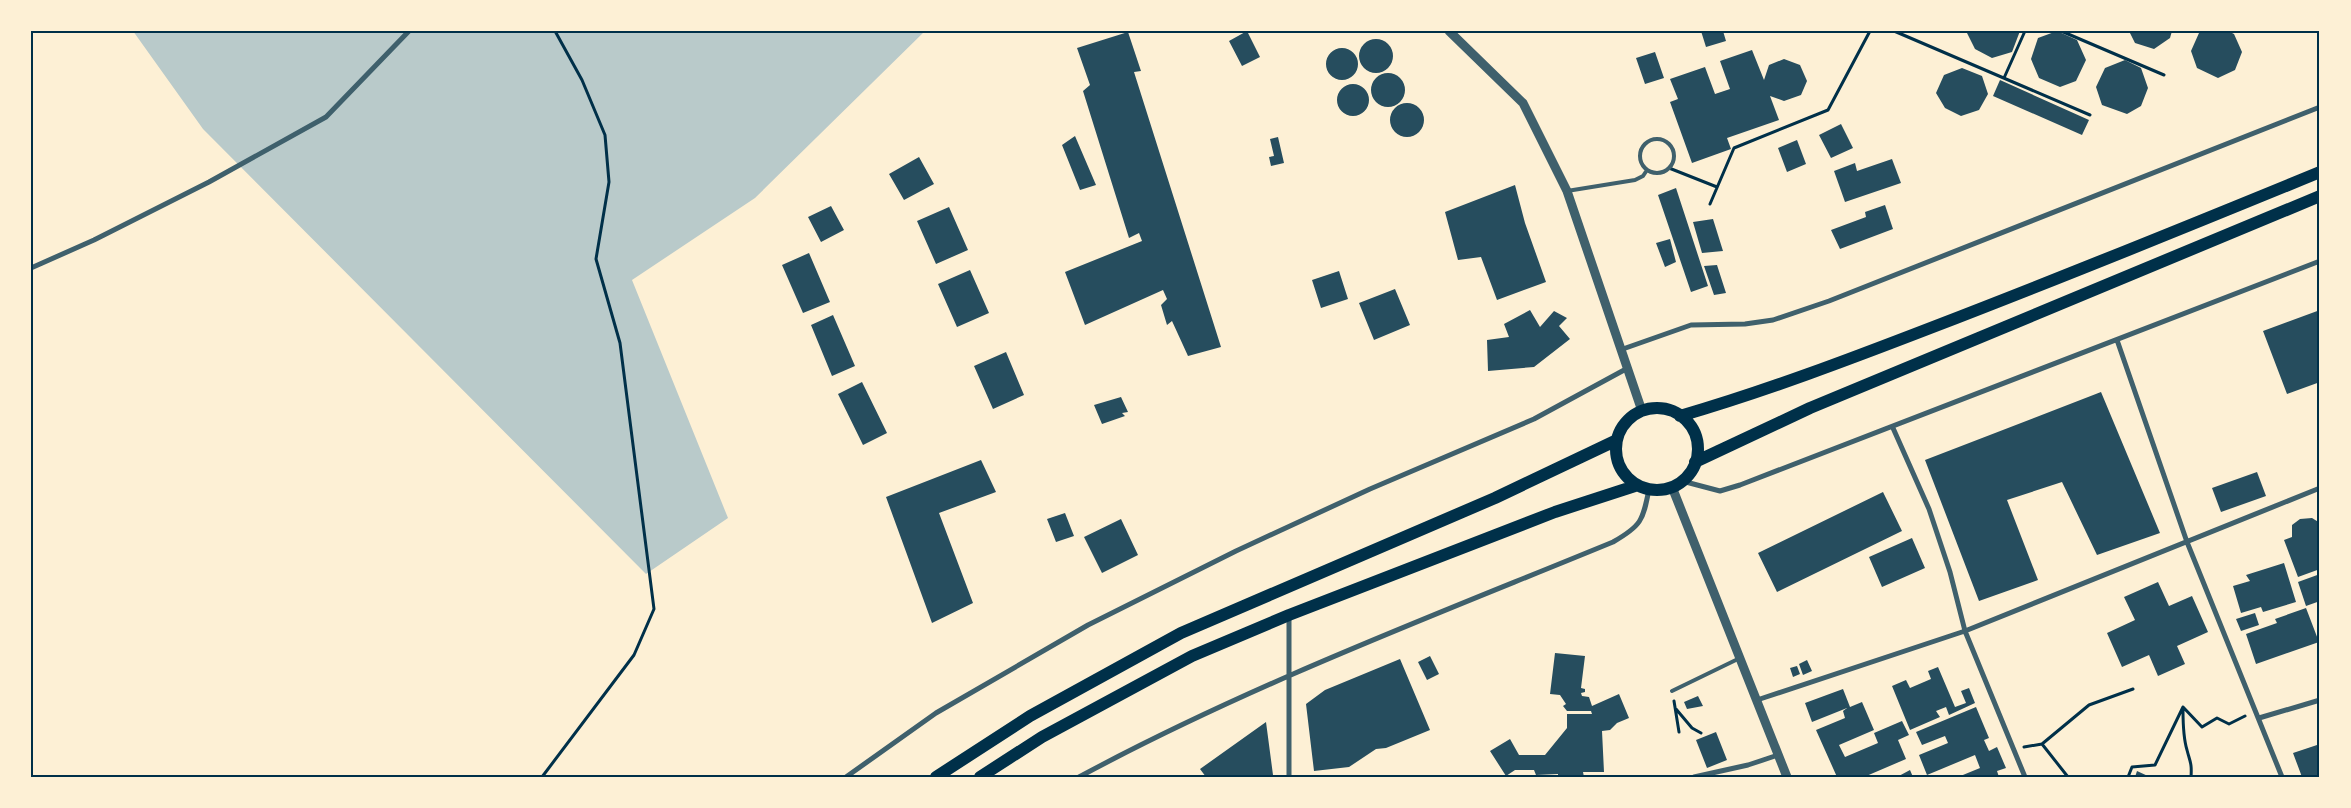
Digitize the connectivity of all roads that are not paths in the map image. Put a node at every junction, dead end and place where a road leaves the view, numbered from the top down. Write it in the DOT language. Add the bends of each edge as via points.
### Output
graph roads {
  1 [pos="409,31"];
  2 [pos="1449,31"];
  3 [pos="2320,107"];
  4 [pos="1647,170"];
  5 [pos="2320,172"];
  6 [pos="1567,191"];
  7 [pos="2320,196"];
  8 [pos="2320,261"];
  9 [pos="31,268"];
  10 [pos="2117,340"];
  11 [pos="1620,350"];
  12 [pos="1626,369"];
  13 [pos="1642,411"];
  14 [pos="1680,416"];
  15 [pos="1892,428"];
  16 [pos="1616,440"];
  17 [pos="1695,462"];
  18 [pos="1677,484"];
  19 [pos="1643,487"];
  20 [pos="2320,488"];
  21 [pos="2187,542"];
  22 [pos="1289,615"];
  23 [pos="1965,630"];
  24 [pos="1740,658"];
  25 [pos="1288,675"];
  26 [pos="1672,691"];
  27 [pos="1757,700"];
  28 [pos="2320,700"];
  29 [pos="2259,718"];
  30 [pos="1778,755"];
  31 [pos="846,777"];
  32 [pos="936,777"];
  33 [pos="980,777"];
  34 [pos="1079,777"];
  35 [pos="1289,777"];
  36 [pos="1694,777"];
  37 [pos="1787,777"];
  38 [pos="2024,777"];
  39 [pos="2282,777"];
  1 -- 9 [label="street" via="326,117 209,182"];
  2 -- 6 [label="street" via="1523,103"];
  3 -- 11 [label="street" via="1829,301 1773,320 1690,325"];
  4 -- 4 [label="lane" via="1640,154 1645,144 1655,139 1665,141 1672,148 1674,159 1669,168 1661,173"];
  4 -- 6 [label="lane" via="1635,180"];
  5 -- 14 [label="main road" via="2085,269 1868,352 1745,397"];
  6 -- 11 [label="street"];
  7 -- 17 [label="main road" via="1810,408"];
  8 -- 10 [label="street"];
  10 -- 15 [label="street"];
  10 -- 21 [label="street"];
  11 -- 12 [label="street"];
  12 -- 13 [label="street"];
  12 -- 31 [label="street" via="1534,419 1361,493 1088,625 936,713"];
  13 -- 14 [label="main road" via="1661,408"];
  13 -- 16 [label="main road" via="1625,422"];
  14 -- 17 [label="main road" via="1696,439"];
  15 -- 18 [label="street" via="1720,491"];
  15 -- 23 [label="street" via="1929,509"];
  16 -- 19 [label="main road" via="1621,470 1628,479"];
  16 -- 32 [label="main road" via="1494,498 1181,634 1030,716"];
  17 -- 18 [label="main road" via="1690,473"];
  18 -- 19 [label="main road"];
  18 -- 24 [label="street"];
  19 -- 22 [label="main road" via="1555,512"];
  19 -- 25 [label="street" via="1643,519 1633,531 1613,542"];
  20 -- 21 [label="street"];
  21 -- 23 [label="street"];
  21 -- 29 [label="street"];
  22 -- 25 [label="street"];
  22 -- 33 [label="main road" via="1192,656 1042,737"];
  23 -- 27 [label="street"];
  23 -- 38 [label="street"];
  24 -- 26 [label="lane"];
  24 -- 27 [label="street"];
  25 -- 34 [label="street" via="1138,745"];
  25 -- 35 [label="street"];
  27 -- 30 [label="street"];
  28 -- 29 [label="street"];
  29 -- 39 [label="street"];
  30 -- 36 [label="street"];
  30 -- 37 [label="street"];
}
